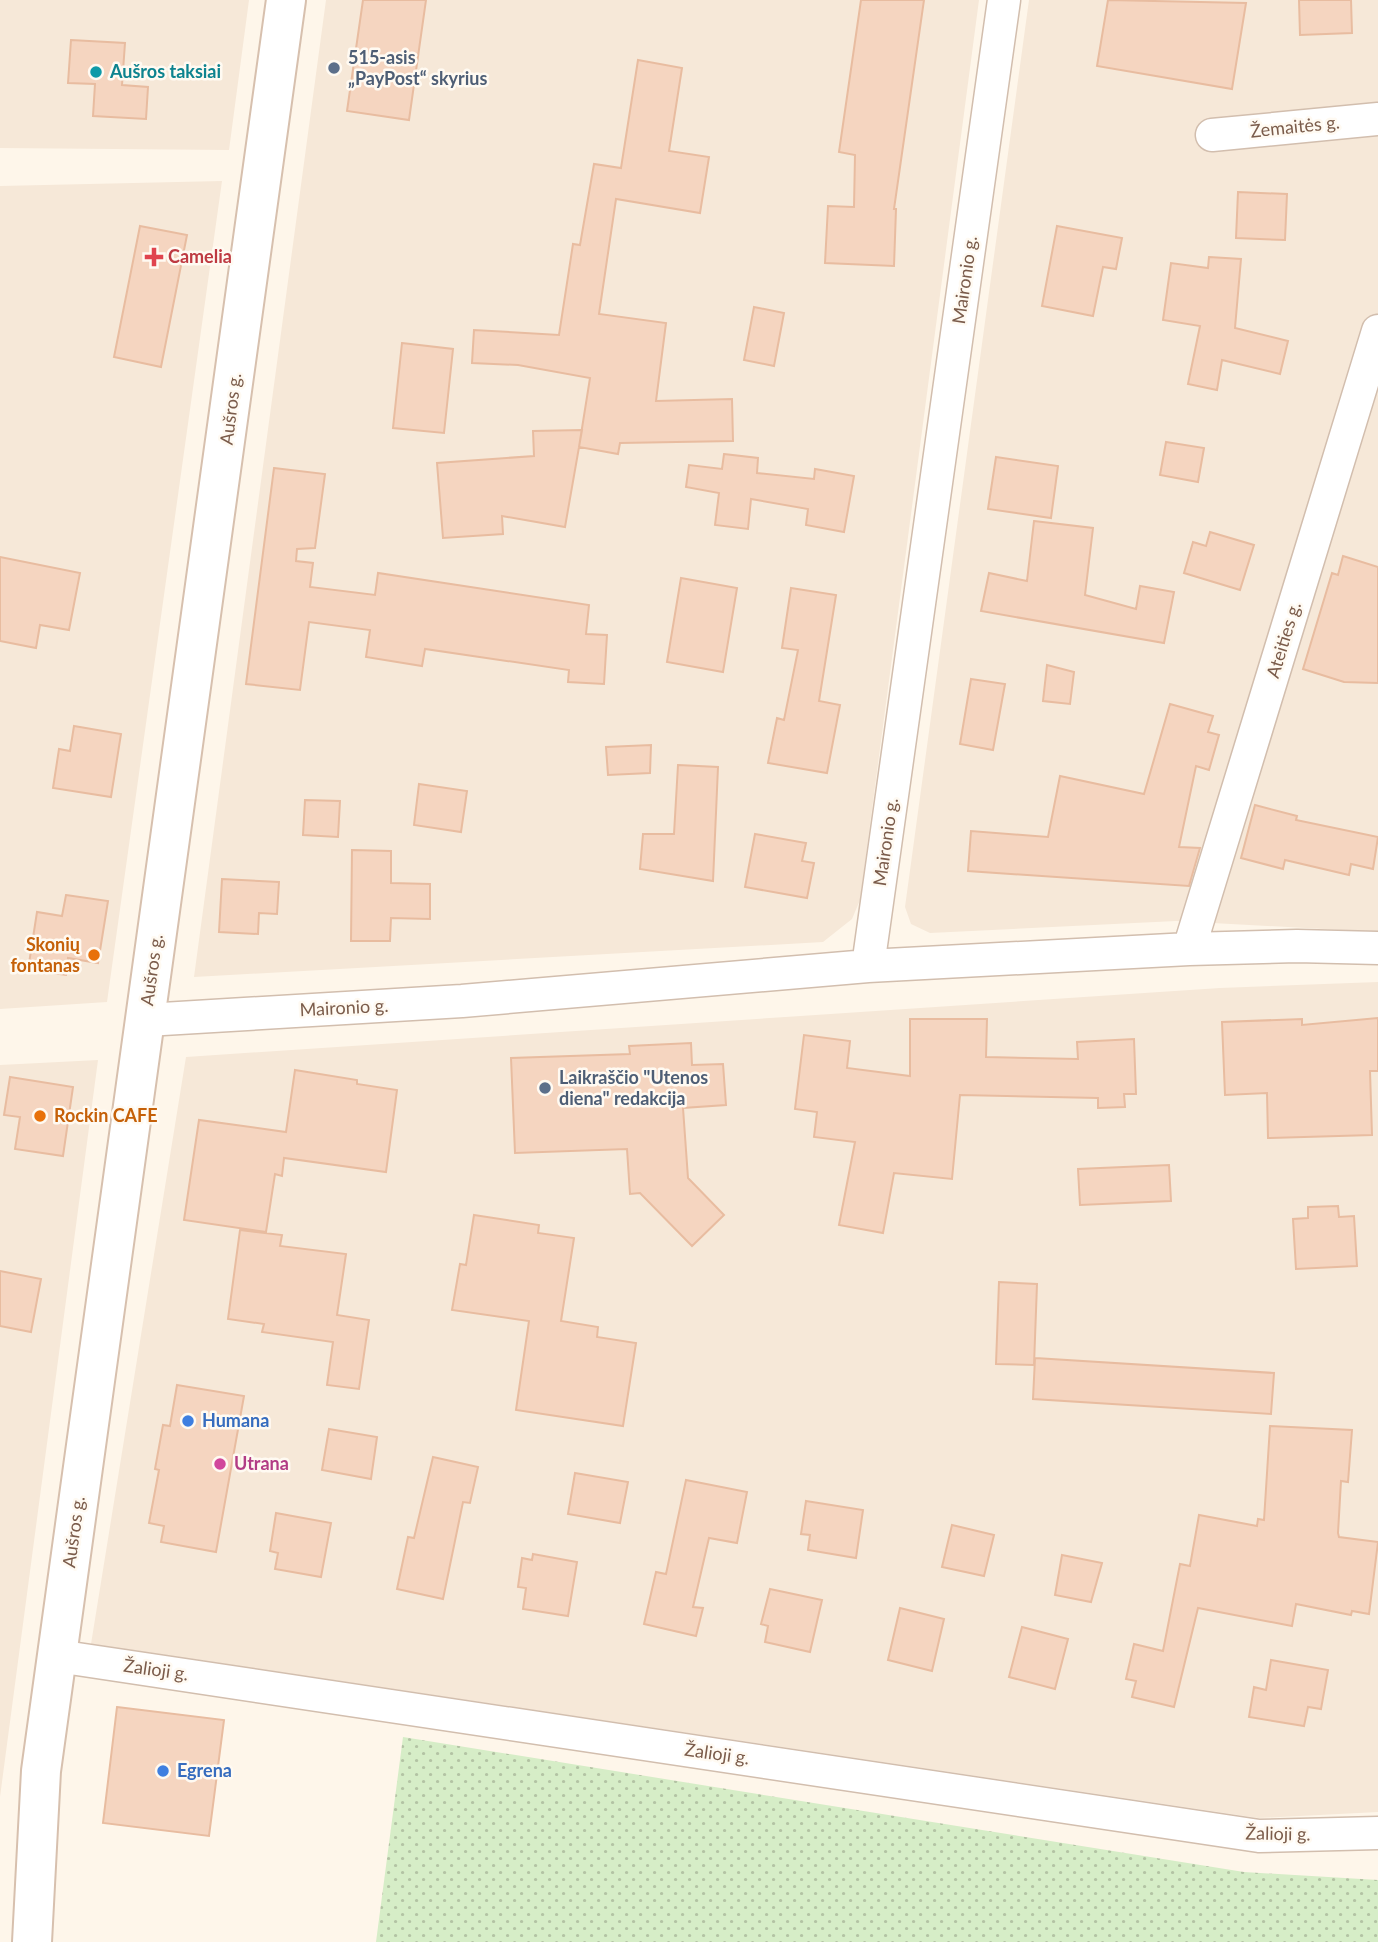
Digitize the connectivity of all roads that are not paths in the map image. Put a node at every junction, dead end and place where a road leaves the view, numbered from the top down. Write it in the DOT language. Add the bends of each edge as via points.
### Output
graph roads {
  1 [pos="286,0"];
  2 [pos="1004,0"];
  3 [pos="1378,119"];
  4 [pos="1212,135"];
  5 [pos="1378,331"];
  6 [pos="1378,948"];
  7 [pos="1189,949"];
  8 [pos="868,965"];
  9 [pos="145,1020"];
  10 [pos="57,1656"];
  11 [pos="1378,1833"];
  12 [pos="32,1942"];
  1 -- 9 [label="street, Aušros g."];
  2 -- 8 [label="street, Maironio g."];
  3 -- 4 [label="street, Žemaitės g."];
  5 -- 7 [label="street, Ateities g."];
  6 -- 7 [label="street"];
  7 -- 8 [label="street"];
  8 -- 9 [label="street, Maironio g." via="463,1001"];
  9 -- 10 [label="street, Aušros g."];
  10 -- 11 [label="street, Žalioji g." via="1259,1836"];
  10 -- 12 [label="street, Aušros g." via="41,1771"];
}
